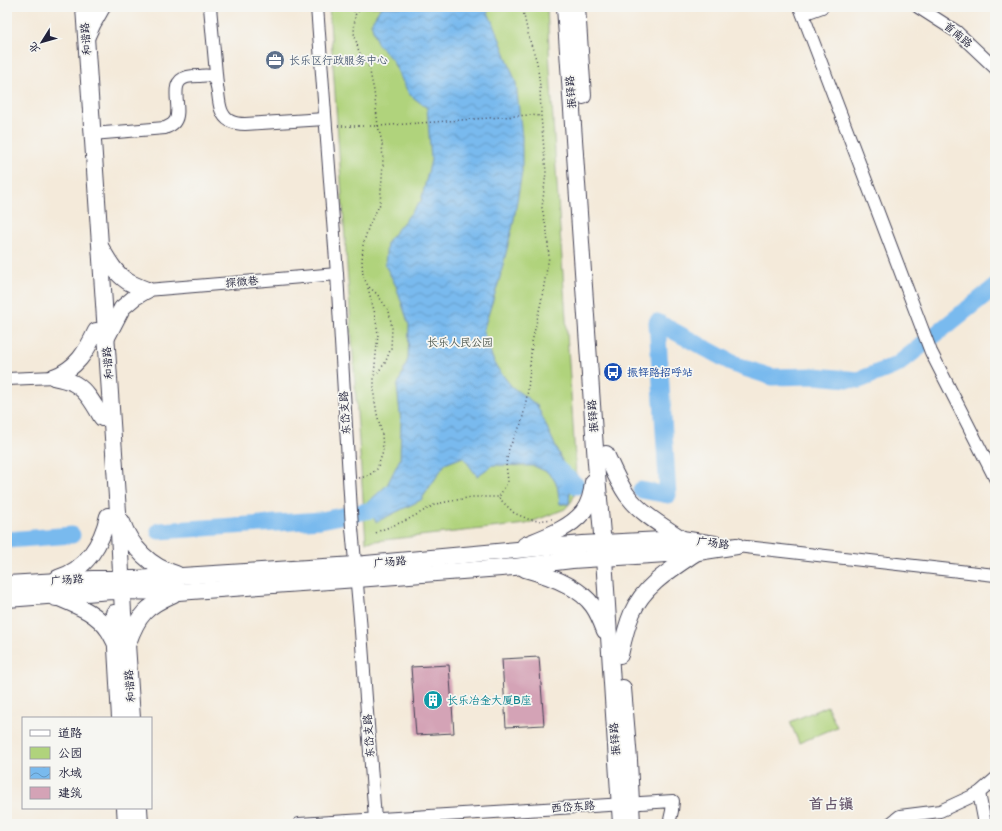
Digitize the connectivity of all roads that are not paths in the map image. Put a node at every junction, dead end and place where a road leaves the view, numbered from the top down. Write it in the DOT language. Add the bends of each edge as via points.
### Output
graph roads {
  1 [pos="74,7"];
  2 [pos="84,7"];
  3 [pos="102,7"];
  4 [pos="210,7"];
  5 [pos="317,7"];
  6 [pos="565,7"];
  7 [pos="577,7"];
  8 [pos="822,7"];
  9 [pos="918,7"];
  10 [pos="801,11"];
  11 [pos="86,39"];
  12 [pos="995,68"];
  13 [pos="217,86"];
  14 [pos="326,123"];
  15 [pos="92,134"];
  16 [pos="100,246"];
  17 [pos="336,274"];
  18 [pos="147,290"];
  19 [pos="101,334"];
  20 [pos="54,377"];
  21 [pos="7,379"];
  22 [pos="102,418"];
  23 [pos="601,458"];
  24 [pos="995,478"];
  25 [pos="113,514"];
  26 [pos="682,539"];
  27 [pos="737,546"];
  28 [pos="608,551"];
  29 [pos="698,552"];
  30 [pos="513,559"];
  31 [pos="356,572"];
  32 [pos="995,574"];
  33 [pos="182,576"];
  34 [pos="7,584"];
  35 [pos="117,585"];
  36 [pos="43,589"];
  37 [pos="178,592"];
  38 [pos="7,599"];
  39 [pos="609,642"];
  40 [pos="121,644"];
  41 [pos="620,655"];
  42 [pos="120,717"];
  43 [pos="132,717"];
  44 [pos="995,779"];
  45 [pos="979,793"];
  46 [pos="626,804"];
  47 [pos="125,809"];
  48 [pos="139,809"];
  49 [pos="375,819"];
  50 [pos="126,824"];
  51 [pos="140,824"];
  52 [pos="299,824"];
  53 [pos="621,824"];
  54 [pos="632,824"];
  55 [pos="669,824"];
  56 [pos="890,824"];
  57 [pos="985,824"];
  1 -- 19 [label="main road, 和谐路"];
  2 -- 11 [label="main road, 和谐路"];
  3 -- 11 [label="main road"];
  4 -- 13 [label="street"];
  5 -- 14 [label="street, 东岱支路"];
  6 -- 23 [label="main road, 振铎路"];
  7 -- 23 [label="main road, 振铎路"];
  8 -- 10 [label="street"];
  9 -- 12 [label="street, 首南路" via="957,32"];
  10 -- 24 [label="street" via="931,352"];
  11 -- 15 [label="main road, 和谐路"];
  13 -- 14 [label="street" via="221,112 229,121 245,124"];
  13 -- 15 [label="street" via="208,75 186,77 179,82 176,120 165,128"];
  14 -- 17 [label="street, 东岱支路"];
  15 -- 16 [label="main road, 和谐路"];
  16 -- 18 [label="main road" via="122,277"];
  16 -- 19 [label="main road, 和谐路"];
  17 -- 18 [label="street, 探微巷"];
  17 -- 31 [label="street, 东岱支路" via="355,481 352,528"];
  18 -- 19 [label="main road" via="122,308"];
  19 -- 20 [label="main road" via="75,364"];
  19 -- 22 [label="main road, 和谐路"];
  19 -- 25 [label="main road, 和谐路"];
  20 -- 21 [label="street"];
  20 -- 22 [label="main road" via="76,384"];
  22 -- 25 [label="main road, 和谐路"];
  23 -- 26 [label="main road" via="641,510"];
  23 -- 28 [label="main road, 振铎路"];
  23 -- 30 [label="main road" via="591,495 583,512 565,527"];
  25 -- 33 [label="main road" via="143,556 170,573"];
  25 -- 35 [label="main road, 和谐路"];
  25 -- 36 [label="main road" via="89,558 80,567"];
  26 -- 27 [label="main road, 广场路"];
  26 -- 28 [label="main road, 广场路"];
  27 -- 29 [label="main road, 广场路"];
  27 -- 32 [label="street"];
  28 -- 29 [label="main road, 广场路"];
  28 -- 30 [label="main road, 广场路"];
  28 -- 39 [label="main road, 振铎路"];
  28 -- 41 [label="main road, 振铎路"];
  29 -- 41 [label="main road" via="651,585 642,596 632,613"];
  30 -- 31 [label="main road, 广场路"];
  30 -- 39 [label="main road" via="564,583 593,605"];
  31 -- 33 [label="main road, 广场路"];
  31 -- 37 [label="main road, 广场路"];
  31 -- 49 [label="street, 东岱支路"];
  33 -- 35 [label="main road, 广场路" via="134,579"];
  34 -- 36 [label="main road, 广场路"];
  35 -- 36 [label="main road, 广场路" via="94,578"];
  35 -- 37 [label="main road, 广场路"];
  35 -- 40 [label="main road, 和谐路"];
  36 -- 38 [label="main road, 广场路"];
  36 -- 40 [label="main road" via="92,614"];
  37 -- 40 [label="main road" via="147,609"];
  39 -- 46 [label="main road, 振铎路"];
  40 -- 42 [label="main road, 和谐路"];
  40 -- 43 [label="main road, 和谐路"];
  41 -- 46 [label="main road, 振铎路" via="629,760"];
  44 -- 45 [label="street"];
  45 -- 56 [label="street" via="940,811 900,816"];
  45 -- 57 [label="street"];
  46 -- 49 [label="street, 西岱东路"];
  46 -- 53 [label="main road, 振铎路"];
  46 -- 54 [label="main road, 振铎路"];
  46 -- 55 [label="street, 西岱东路" via="673,801"];
  47 -- 50 [label="main road"];
  48 -- 51 [label="main road"];
  49 -- 52 [label="street, 西岱东路"];
}
